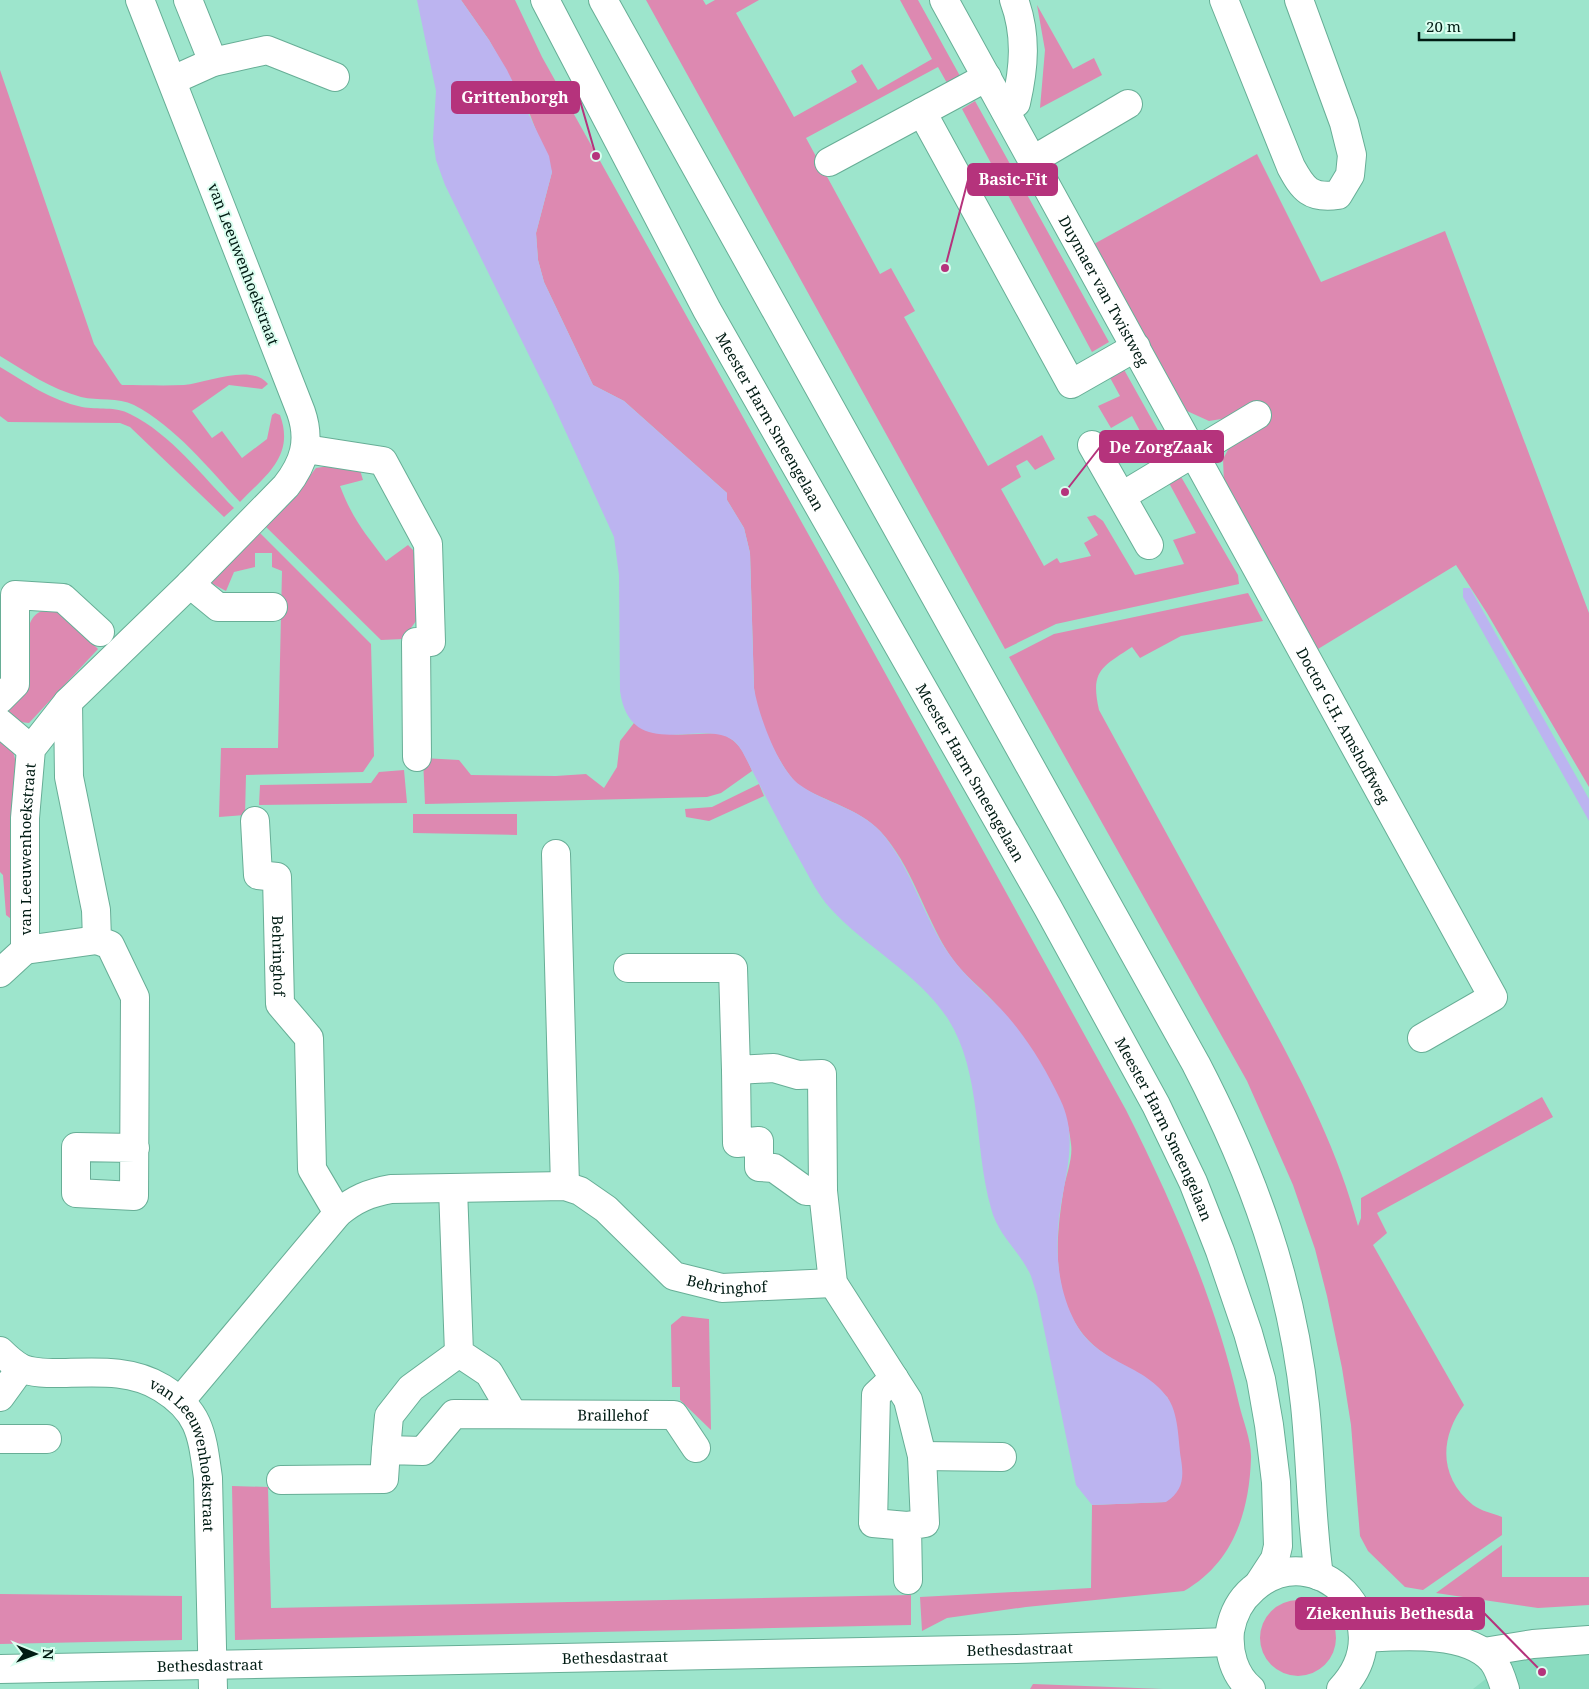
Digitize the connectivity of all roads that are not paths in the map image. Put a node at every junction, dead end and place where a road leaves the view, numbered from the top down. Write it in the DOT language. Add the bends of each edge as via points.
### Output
graph roads {
  1 [pos="140,0"];
  2 [pos="188,0"];
  3 [pos="545,0"];
  4 [pos="603,0"];
  5 [pos="944,0"];
  6 [pos="1014,0"];
  7 [pos="1224,0"];
  8 [pos="1299,0"];
  9 [pos="214,62"];
  10 [pos="335,77"];
  11 [pos="987,77"];
  12 [pos="173,80"];
  13 [pos="1128,104"];
  14 [pos="1005,110"];
  15 [pos="922,112"];
  16 [pos="1033,160"];
  17 [pos="829,162"];
  18 [pos="1136,347"];
  19 [pos="1257,415"];
  20 [pos="1092,445"];
  21 [pos="306,449"];
  22 [pos="1193,451"];
  23 [pos="1122,496"];
  24 [pos="1149,545"];
  25 [pos="190,584"];
  26 [pos="7,595"];
  27 [pos="272,607"];
  28 [pos="100,632"];
  29 [pos="0,699"];
  30 [pos="68,702"];
  31 [pos="0,723"];
  32 [pos="31,748"];
  33 [pos="417,757"];
  34 [pos="255,820"];
  35 [pos="556,854"];
  36 [pos="97,940"];
  37 [pos="25,950"];
  38 [pos="628,968"];
  39 [pos="0,973"];
  40 [pos="1422,1038"];
  41 [pos="736,1070"];
  42 [pos="135,1148"];
  43 [pos="565,1186"];
  44 [pos="453,1188"];
  45 [pos="823,1191"];
  46 [pos="338,1213"];
  47 [pos="833,1283"];
  48 [pos="459,1353"];
  49 [pos="10,1360"];
  50 [pos="894,1378"];
  51 [pos="0,1397"];
  52 [pos="181,1400"];
  53 [pos="512,1414"];
  54 [pos="0,1439"];
  55 [pos="47,1439"];
  56 [pos="696,1448"];
  57 [pos="386,1450"];
  58 [pos="922,1456"];
  59 [pos="1002,1457"];
  60 [pos="281,1480"];
  61 [pos="907,1526"];
  62 [pos="1319,1576"];
  63 [pos="908,1580"];
  64 [pos="1260,1582"];
  65 [pos="1364,1638"];
  66 [pos="1589,1640"];
  67 [pos="1229,1642"];
  68 [pos="1484,1652"];
  69 [pos="0,1669"];
  70 [pos="213,1677"];
  71 [pos="1251,1689"];
  72 [pos="1342,1689"];
  73 [pos="1506,1689"];
  1 -- 12 [label="street, van Leeuwenhoekstraat"];
  2 -- 9 [label="street"];
  3 -- 64 [label="street, Meester Harm Smeengelaan" via="707,310 1048,908 1156,1106 1193,1182 1248,1333 1269,1425 1276,1482 1278,1546 1276,1559"];
  4 -- 62 [label="street" via="1228,1125 1270,1235 1287,1303 1305,1405"];
  5 -- 11 [label="street, Duymaer van Twistweg"];
  6 -- 14 [label="street" via="1024,46 1023,74 1016,104"];
  7 -- 8 [label="street" via="1291,167 1303,188 1323,197 1338,195 1350,175 1352,155 1344,123"];
  9 -- 10 [label="street" via="267,50"];
  9 -- 12 [label="street"];
  11 -- 14 [label="street, Duymaer van Twistweg"];
  11 -- 15 [label="street"];
  12 -- 21 [label="street, van Leeuwenhoekstraat" via="301,412"];
  13 -- 16 [label="street"];
  14 -- 16 [label="street, Duymaer van Twistweg"];
  15 -- 17 [label="street"];
  15 -- 18 [label="street" via="1071,384"];
  16 -- 18 [label="street, Duymaer van Twistweg"];
  18 -- 22 [label="street, Duymaer van Twistweg"];
  19 -- 22 [label="street"];
  20 -- 23 [label="street"];
  21 -- 25 [label="street, van Leeuwenhoekstraat" via="297,472 286,486"];
  21 -- 33 [label="street" via="383,461 428,544 431,642 416,642"];
  22 -- 23 [label="street"];
  22 -- 40 [label="street, Doctor G.H. Amshoffweg" via="1493,997"];
  23 -- 24 [label="street"];
  25 -- 27 [label="street" via="218,607"];
  25 -- 30 [label="street, van Leeuwenhoekstraat"];
  26 -- 28 [label="street" via="63,598"];
  26 -- 29 [label="street" via="15,684"];
  30 -- 32 [label="street, van Leeuwenhoekstraat"];
  30 -- 36 [label="street" via="69,777 96,910"];
  31 -- 32 [label="street"];
  32 -- 37 [label="street, van Leeuwenhoekstraat" via="25,818"];
  34 -- 46 [label="street, Behringhof" via="258,876 277,877 280,1004 309,1038 312,1168"];
  35 -- 43 [label="street"];
  36 -- 37 [label="street, van Leeuwenhoekstraat"];
  36 -- 42 [label="street" via="110,945 135,997"];
  37 -- 39 [label="street, van Leeuwenhoekstraat"];
  38 -- 41 [label="street" via="734,968"];
  41 -- 45 [label="street" via="737,1143 759,1141 759,1167 774,1168 806,1191"];
  41 -- 45 [label="street" via="774,1068 798,1075 822,1074"];
  43 -- 44 [label="street, Behringhof"];
  43 -- 47 [label="street, Behringhof" via="580,1191 606,1208 674,1276 722,1288"];
  44 -- 46 [label="street, Behringhof" via="374,1192 357,1198"];
  44 -- 48 [label="street"];
  45 -- 47 [label="street"];
  46 -- 52 [label="street, Behringhof"];
  47 -- 50 [label="street"];
  48 -- 53 [label="street" via="489,1373"];
  48 -- 57 [label="street" via="411,1388 389,1416"];
  49 -- 51 [label="street, van Leeuwenhoekstraat"];
  49 -- 52 [label="street, van Leeuwenhoekstraat" via="52,1373 116,1372 137,1376"];
  50 -- 58 [label="street" via="908,1400"];
  50 -- 61 [label="street" via="876,1395 873,1523"];
  52 -- 70 [label="street, van Leeuwenhoekstraat" via="196,1420 204,1446 208,1478"];
  53 -- 56 [label="street, Braillehof" via="674,1415"];
  53 -- 57 [label="street, Braillehof" via="454,1414 423,1451"];
  54 -- 55 [label="street"];
  57 -- 60 [label="street" via="384,1479"];
  58 -- 59 [label="street"];
  58 -- 61 [label="street" via="925,1523"];
  61 -- 63 [label="street"];
  62 -- 64 [label="street" via="1299,1572 1278,1574"];
  62 -- 65 [label="street" via="1337,1585 1351,1600 1361,1618"];
  64 -- 67 [label="street" via="1243,1598 1232,1619"];
  65 -- 68 [label="street" via="1405,1636 1449,1640"];
  65 -- 72 [label="street" via="1361,1658 1353,1677"];
  66 -- 68 [label="street"];
  67 -- 70 [label="street, Bethesdastraat"];
  67 -- 71 [label="street" via="1234,1667"];
  68 -- 73 [label="street" via="1500,1671"];
  69 -- 70 [label="street, Bethesdastraat"];
}
